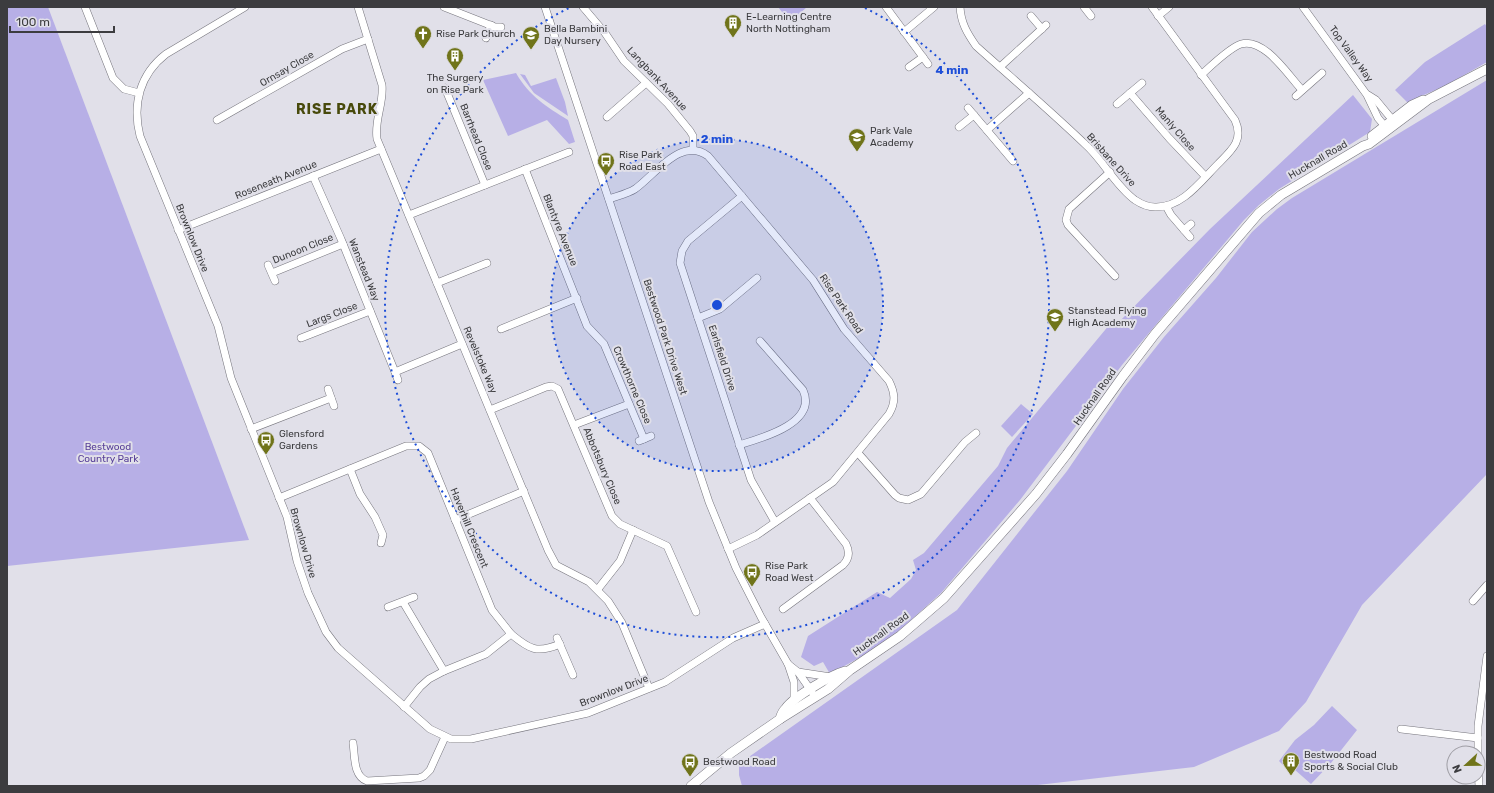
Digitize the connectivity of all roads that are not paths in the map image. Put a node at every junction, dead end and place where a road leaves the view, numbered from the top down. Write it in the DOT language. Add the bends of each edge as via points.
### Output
graph roads {
  1 [pos="85,7"];
  2 [pos="245,7"];
  3 [pos="358,7"];
  4 [pos="444,7"];
  5 [pos="545,7"];
  6 [pos="583,7"];
  7 [pos="886,7"];
  8 [pos="934,7"];
  9 [pos="960,7"];
  10 [pos="1152,7"];
  11 [pos="1169,7"];
  12 [pos="1303,7"];
  13 [pos="1086,8"];
  14 [pos="1031,16"];
  15 [pos="1091,16"];
  16 [pos="1158,16"];
  17 [pos="491,25"];
  18 [pos="501,27"];
  19 [pos="904,32"];
  20 [pos="486,38"];
  21 [pos="368,39"];
  22 [pos="923,57"];
  23 [pos="928,64"];
  24 [pos="909,67"];
  25 [pos="1000,67"];
  26 [pos="1487,69"];
  27 [pos="1322,74"];
  28 [pos="1201,75"];
  29 [pos="646,83"];
  30 [pos="1142,83"];
  31 [pos="445,88"];
  32 [pos="1302,90"];
  33 [pos="140,93"];
  34 [pos="456,93"];
  35 [pos="1029,93"];
  36 [pos="1130,93"];
  37 [pos="1367,95"];
  38 [pos="448,96"];
  39 [pos="1296,96"];
  40 [pos="1117,104"];
  41 [pos="968,108"];
  42 [pos="974,114"];
  43 [pos="607,117"];
  44 [pos="217,120"];
  45 [pos="1394,122"];
  46 [pos="959,127"];
  47 [pos="1386,128"];
  48 [pos="987,130"];
  49 [pos="381,149"];
  50 [pos="694,149"];
  51 [pos="569,152"];
  52 [pos="560,155"];
  53 [pos="1013,160"];
  54 [pos="563,163"];
  55 [pos="525,169"];
  56 [pos="1110,172"];
  57 [pos="313,176"];
  58 [pos="1205,176"];
  59 [pos="485,185"];
  60 [pos="742,196"];
  61 [pos="609,199"];
  62 [pos="1166,206"];
  63 [pos="409,215"];
  64 [pos="1191,224"];
  65 [pos="178,230"];
  66 [pos="1184,230"];
  67 [pos="1190,237"];
  68 [pos="343,244"];
  69 [pos="487,263"];
  70 [pos="268,265"];
  71 [pos="1115,265"];
  72 [pos="1109,270"];
  73 [pos="272,273"];
  74 [pos="1115,276"];
  75 [pos="757,278"];
  76 [pos="275,281"];
  77 [pos="437,283"];
  78 [pos="576,298"];
  79 [pos="370,311"];
  80 [pos="698,318"];
  81 [pos="505,325"];
  82 [pos="301,338"];
  83 [pos="760,341"];
  84 [pos="462,344"];
  85 [pos="395,372"];
  86 [pos="398,380"];
  87 [pos="328,389"];
  88 [pos="331,398"];
  89 [pos="629,404"];
  90 [pos="334,406"];
  91 [pos="490,410"];
  92 [pos="574,426"];
  93 [pos="251,429"];
  94 [pos="976,433"];
  95 [pos="645,439"];
  96 [pos="740,445"];
  97 [pos="858,453"];
  98 [pos="350,469"];
  99 [pos="524,492"];
  100 [pos="279,498"];
  101 [pos="810,498"];
  102 [pos="455,520"];
  103 [pos="775,522"];
  104 [pos="633,530"];
  105 [pos="381,543"];
  106 [pos="728,549"];
  107 [pos="1487,585"];
  108 [pos="598,589"];
  109 [pos="414,597"];
  110 [pos="1473,601"];
  111 [pos="403,602"];
  112 [pos="388,608"];
  113 [pos="783,609"];
  114 [pos="696,612"];
  115 [pos="765,624"];
  116 [pos="511,634"];
  117 [pos="1487,656"];
  118 [pos="788,664"];
  119 [pos="850,670"];
  120 [pos="444,671"];
  121 [pos="798,672"];
  122 [pos="573,675"];
  123 [pos="831,677"];
  124 [pos="794,682"];
  125 [pos="649,688"];
  126 [pos="813,693"];
  127 [pos="804,699"];
  128 [pos="794,701"];
  129 [pos="404,707"];
  130 [pos="780,719"];
  131 [pos="1401,729"];
  132 [pos="445,737"];
  133 [pos="1478,738"];
  134 [pos="353,743"];
  135 [pos="1478,745"];
  136 [pos="363,750"];
  137 [pos="354,751"];
  138 [pos="691,786"];
  1 -- 33 [label="street" via="113,78 124,89"];
  2 -- 33 [label="street, Brownlow Drive" via="162,57 150,68"];
  3 -- 21 [label="street, Revelstoke Way"];
  4 -- 17 [label="street"];
  5 -- 61 [label="street, Bestwood Park Drive West"];
  6 -- 29 [label="street, Langbank Avenue" via="624,61"];
  7 -- 19 [label="street"];
  8 -- 19 [label="street"];
  9 -- 25 [label="street, Brisbane Drive" via="966,31 976,46"];
  10 -- 16 [label="street, Brisbane Drive"];
  11 -- 16 [label="street"];
  12 -- 37 [label="street, Top Valley Way"];
  13 -- 15 [label="street"];
  14 -- 25 [label="street" via="1044,27"];
  16 -- 28 [label="street, Brisbane Drive"];
  17 -- 18 [label="street"];
  17 -- 20 [label="street"];
  19 -- 22 [label="street"];
  21 -- 44 [label="street, Ornsay Close" via="342,49"];
  21 -- 49 [label="street, Revelstoke Way" via="382,85 383,96 376,129"];
  22 -- 23 [label="street"];
  22 -- 24 [label="street"];
  25 -- 35 [label="street, Brisbane Drive"];
  26 -- 45 [label="main road, Hucknall Road" via="1429,99"];
  27 -- 32 [label="street"];
  28 -- 32 [label="street" via="1234,48 1247,43 1264,48"];
  28 -- 58 [label="street, Brisbane Drive" via="1235,120 1239,135 1234,148"];
  29 -- 43 [label="street"];
  29 -- 50 [label="street, Langbank Avenue" via="668,104 690,131"];
  30 -- 36 [label="street"];
  31 -- 38 [label="street, Barrhead Close"];
  32 -- 39 [label="street"];
  33 -- 65 [label="street, Brownlow Drive" via="136,115 140,136"];
  34 -- 38 [label="street, Barrhead Close"];
  35 -- 48 [label="street"];
  35 -- 56 [label="street, Brisbane Drive" via="1090,149"];
  36 -- 40 [label="street"];
  36 -- 58 [label="street, Manly Close"];
  37 -- 45 [label="street" via="1376,100"];
  37 -- 47 [label="street"];
  38 -- 59 [label="street, Barrhead Close"];
  41 -- 42 [label="street"];
  42 -- 46 [label="street"];
  42 -- 48 [label="street"];
  45 -- 47 [label="main road, Hucknall Road"];
  47 -- 119 [label="main road, Hucknall Road" via="1369,144 1281,195 1259,213 1155,334 1068,454 971,569 944,598 900,636"];
  48 -- 53 [label="street" via="1010,152"];
  49 -- 57 [label="street, Roseneath Avenue"];
  49 -- 63 [label="street, Revelstoke Way"];
  50 -- 60 [label="street, Rise Park Road" via="708,156"];
  50 -- 61 [label="street" via="676,155 635,189"];
  51 -- 52 [label="street"];
  52 -- 54 [label="street"];
  52 -- 55 [label="street"];
  55 -- 59 [label="street"];
  55 -- 78 [label="street, Blantyre Avenue"];
  56 -- 62 [label="street, Brisbane Drive" via="1136,201 1146,206"];
  56 -- 72 [label="street" via="1069,209 1066,220 1068,226"];
  57 -- 65 [label="street, Roseneath Avenue"];
  57 -- 68 [label="street, Wanstead Way"];
  58 -- 62 [label="street, Brisbane Drive" via="1184,198"];
  59 -- 63 [label="street"];
  60 -- 80 [label="street, Earlsfield Drive" via="688,241 682,251 680,263"];
  60 -- 97 [label="street, Rise Park Road" via="813,280 844,330 889,381 893,390 893,408"];
  61 -- 106 [label="street, Bestwood Park Drive West" via="709,502"];
  62 -- 66 [label="street"];
  63 -- 77 [label="street, Revelstoke Way"];
  64 -- 66 [label="street"];
  65 -- 93 [label="street, Brownlow Drive" via="218,326 231,378"];
  66 -- 67 [label="street"];
  68 -- 73 [label="street, Dunoon Close"];
  68 -- 79 [label="street, Wanstead Way"];
  69 -- 77 [label="street"];
  70 -- 73 [label="street, Dunoon Close"];
  71 -- 72 [label="street"];
  72 -- 74 [label="street"];
  73 -- 76 [label="street, Dunoon Close"];
  75 -- 80 [label="street" via="720,309"];
  77 -- 84 [label="street, Revelstoke Way"];
  78 -- 81 [label="street"];
  78 -- 89 [label="street, Crowthorne Close" via="589,328 604,344"];
  79 -- 82 [label="street, Largs Close"];
  79 -- 85 [label="street, Wanstead Way"];
  80 -- 96 [label="street, Earlsfield Drive"];
  83 -- 96 [label="street" via="803,390 806,406 799,416 785,427"];
  84 -- 85 [label="street"];
  84 -- 91 [label="street, Revelstoke Way"];
  85 -- 86 [label="street, Wanstead Way"];
  87 -- 88 [label="street"];
  88 -- 90 [label="street"];
  88 -- 93 [label="street"];
  89 -- 92 [label="street"];
  89 -- 95 [label="street, Crowthorne Close"];
  91 -- 92 [label="street, Abbotsbury Close" via="552,386 560,391"];
  91 -- 99 [label="street, Revelstoke Way"];
  92 -- 104 [label="street, Abbotsbury Close" via="612,516 620,524"];
  93 -- 100 [label="street, Brownlow Drive"];
  94 -- 97 [label="street" via="965,442 921,494 908,500 899,498"];
  96 -- 103 [label="street, Earlsfield Drive" via="755,489"];
  97 -- 101 [label="street, Rise Park Road" via="838,478"];
  98 -- 100 [label="street, Haverhill Crescent"];
  98 -- 102 [label="street, Haverhill Crescent" via="406,446 419,446 428,453"];
  98 -- 105 [label="street" via="360,494 375,516 383,535"];
  99 -- 102 [label="street"];
  99 -- 108 [label="street, Revelstoke Way" via="553,562"];
  100 -- 129 [label="street, Brownlow Drive" via="291,529 301,576 326,632 346,657"];
  101 -- 103 [label="street, Rise Park Road"];
  101 -- 113 [label="street" via="846,544 848,558 843,566"];
  102 -- 116 [label="street, Haverhill Crescent" via="492,610"];
  103 -- 106 [label="street, Rise Park Road" via="757,535"];
  104 -- 108 [label="street" via="620,561"];
  104 -- 114 [label="street, Abbotsbury Close" via="669,548"];
  106 -- 115 [label="street, Bestwood Park Drive West"];
  107 -- 110 [label="street"];
  108 -- 125 [label="street, Revelstoke Way" via="622,623"];
  109 -- 111 [label="street"];
  111 -- 112 [label="street"];
  111 -- 120 [label="street"];
  115 -- 118 [label="street, Bestwood Park Drive West"];
  115 -- 125 [label="street, Brownlow Drive" via="733,638 670,679"];
  116 -- 120 [label="street" via="486,654"];
  116 -- 122 [label="street, Haverhill Crescent" via="519,642 540,651 558,641"];
  117 -- 133 [label="street"];
  118 -- 121 [label="street"];
  118 -- 124 [label="street"];
  119 -- 123 [label="main road, Hucknall Road"];
  119 -- 126 [label="main road, Hucknall Road"];
  120 -- 129 [label="street" via="420,687"];
  121 -- 123 [label="street"];
  121 -- 126 [label="street"];
  123 -- 126 [label="main road, Hucknall Road"];
  124 -- 127 [label="street"];
  124 -- 128 [label="street"];
  125 -- 132 [label="street, Brownlow Drive" via="588,713 478,739 457,740"];
  126 -- 127 [label="main road, Hucknall Road"];
  127 -- 128 [label="main road, Hucknall Road"];
  127 -- 130 [label="main road, Hucknall Road"];
  128 -- 130 [label="main road, Hucknall Road" via="786,707"];
  129 -- 132 [label="street, Brownlow Drive" via="430,729"];
  130 -- 138 [label="main road, Hucknall Road" via="720,761"];
  131 -- 133 [label="street"];
  132 -- 137 [label="street" via="430,770 419,778 367,781 357,771"];
  133 -- 135 [label="street"];
  134 -- 137 [label="street"];
  136 -- 137 [label="street"];
}
